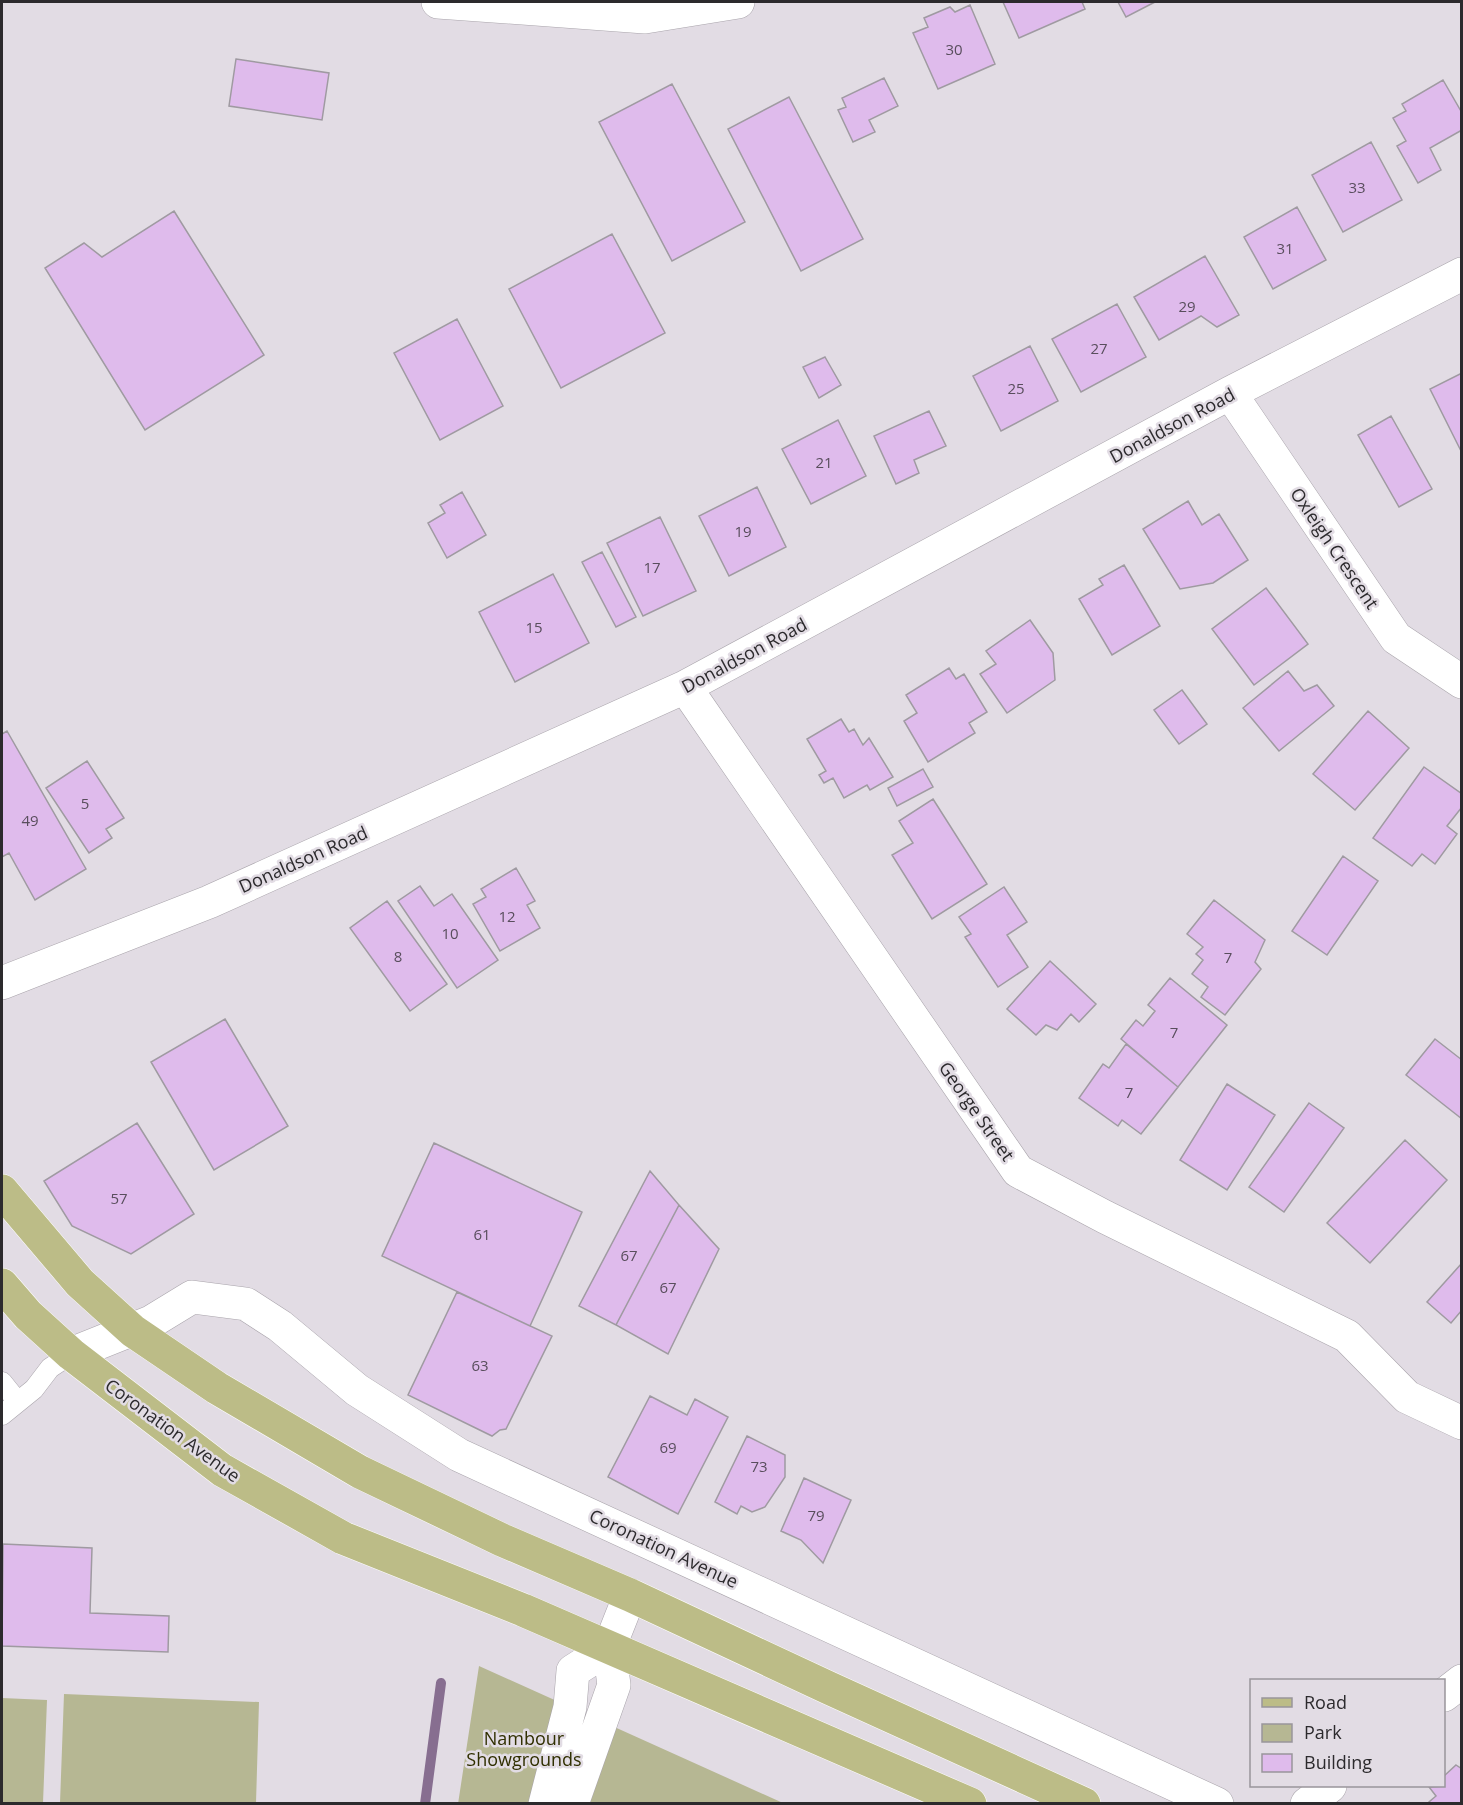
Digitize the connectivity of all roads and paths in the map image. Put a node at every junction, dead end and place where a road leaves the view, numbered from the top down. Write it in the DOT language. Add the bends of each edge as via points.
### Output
graph roads {
  1 [pos="438,2"];
  2 [pos="738,2"];
  3 [pos="1461,274"];
  4 [pos="1230,393"];
  5 [pos="1461,682"];
  6 [pos="686,687"];
  7 [pos="2,983"];
  8 [pos="2,1191"];
  9 [pos="2,1285"];
  10 [pos="133,1331"];
  11 [pos="71,1354"];
  12 [pos="2,1382"];
  13 [pos="18,1402"];
  14 [pos="2,1415"];
  15 [pos="1461,1423"];
  16 [pos="630,1595"];
  17 [pos="609,1648"];
  18 [pos="1461,1680"];
  19 [pos="1445,1693"];
  20 [pos="1327,1787"];
  21 [pos="545,1803"];
  22 [pos="572,1803"];
  23 [pos="970,1803"];
  24 [pos="1084,1803"];
  25 [pos="1217,1803"];
  26 [pos="1307,1803"];
  1 -- 2 [label="street" via="645,17"];
  3 -- 4 [label="street, Donaldson Road"];
  4 -- 5 [label="street, Oxleigh Crescent" via="1396,638"];
  4 -- 6 [label="street, Donaldson Road"];
  6 -- 7 [label="street, Donaldson Road" via="209,902"];
  6 -- 15 [label="street, George Street" via="1018,1171 1347,1336 1407,1397"];
  8 -- 10 [label="main road" via="80,1283"];
  9 -- 11 [label="main road, Coronation Avenue"];
  10 -- 11 [label="street, Coronation Avenue"];
  10 -- 16 [label="main road" via="217,1388 360,1472 502,1540"];
  10 -- 25 [label="street, Coronation Avenue" via="192,1297 246,1304 280,1326 357,1390 459,1455"];
  11 -- 13 [label="lane" via="50,1368"];
  11 -- 17 [label="main road, Coronation Avenue" via="222,1470 343,1538"];
  12 -- 13 [label="lane"];
  13 -- 14 [label="lane"];
  16 -- 17 [label="street"];
  16 -- 24 [label="main road"];
  17 -- 21 [label="street" via="573,1671 570,1707"];
  17 -- 22 [label="street" via="614,1685"];
  17 -- 23 [label="main road, Coronation Avenue"];
  18 -- 19 [label="street"];
  20 -- 26 [label="street"];
}
